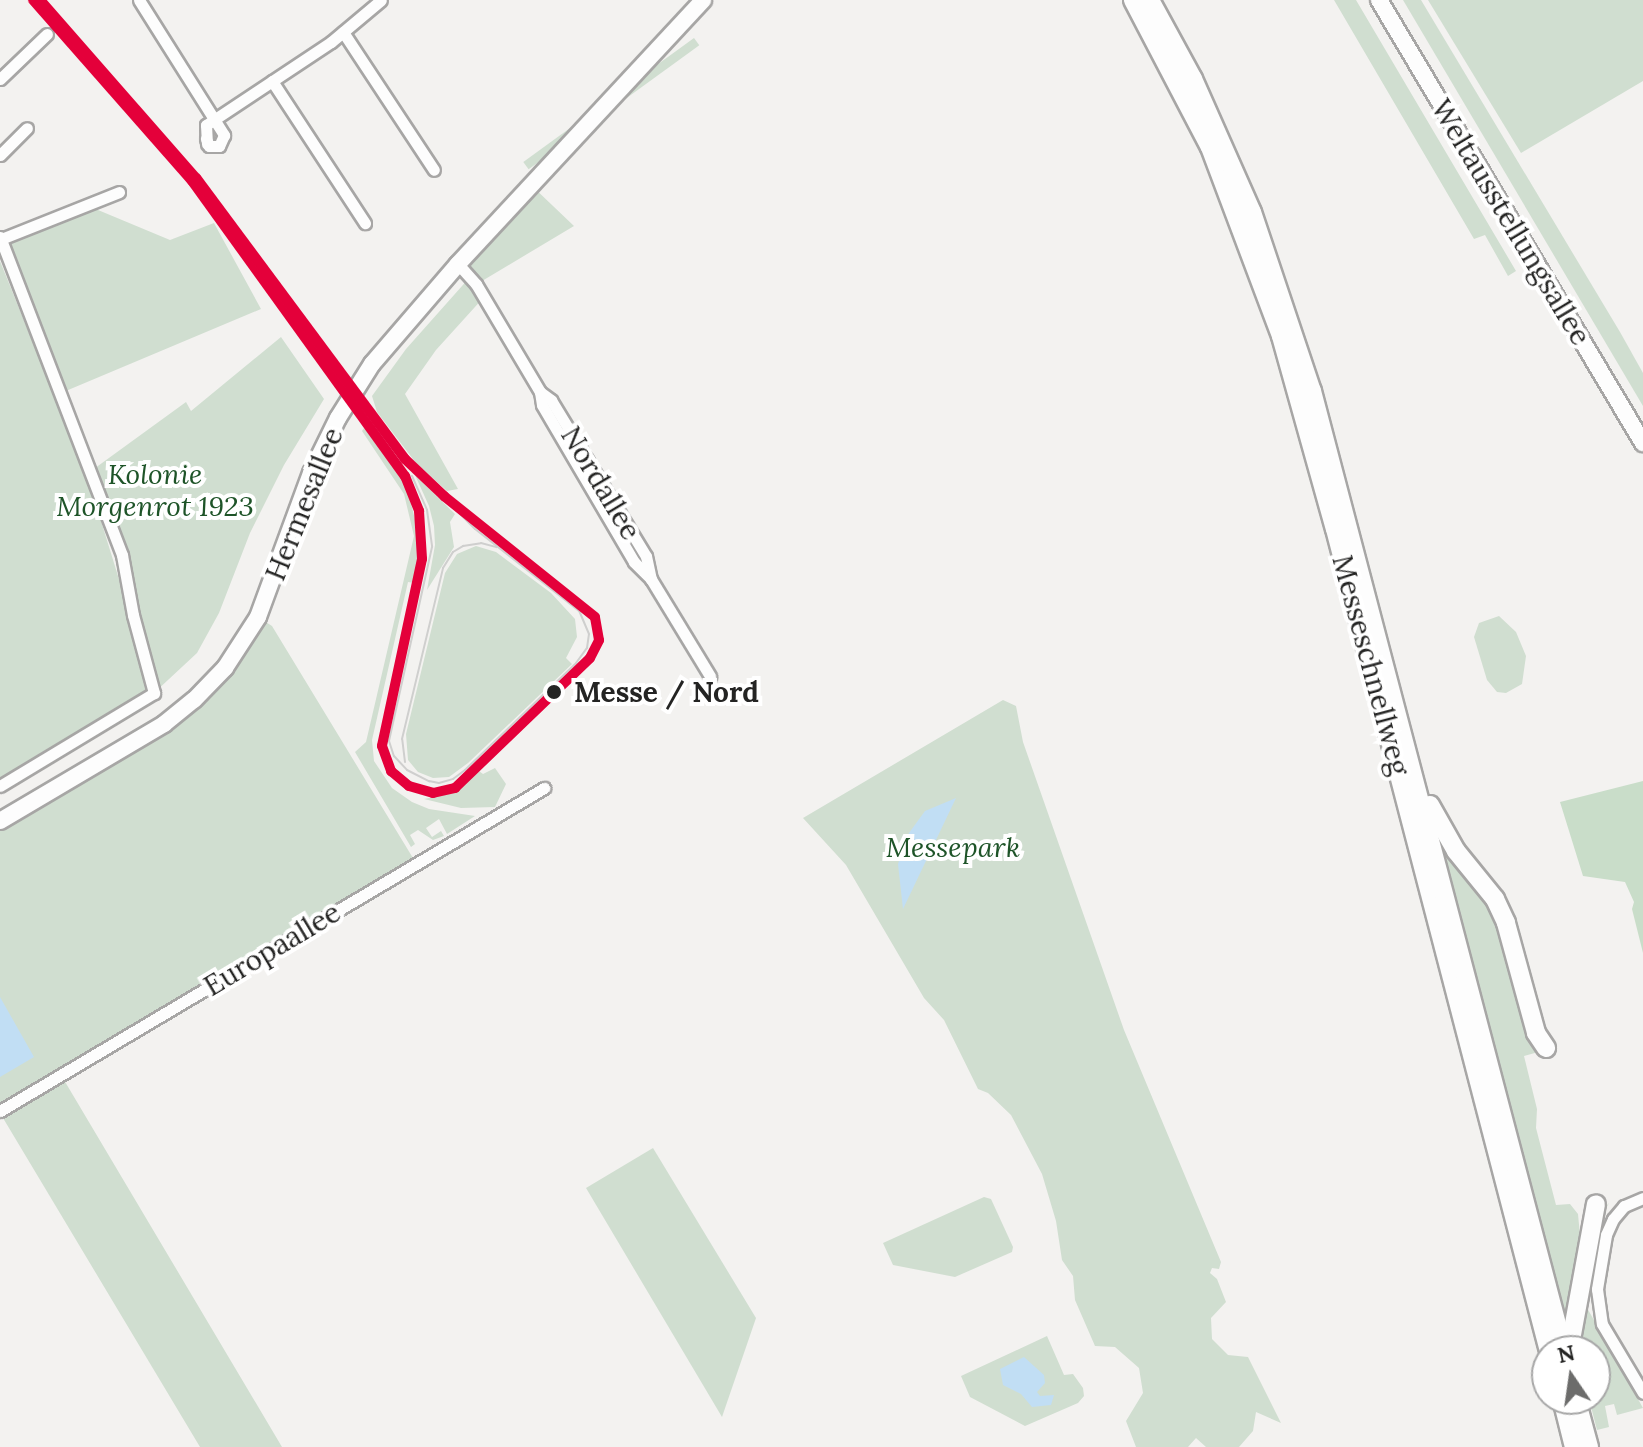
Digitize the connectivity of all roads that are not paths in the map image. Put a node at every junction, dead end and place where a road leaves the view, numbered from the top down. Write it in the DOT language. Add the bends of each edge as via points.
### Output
graph roads {
  1 [pos="139,0"];
  2 [pos="381,0"];
  3 [pos="703,0"];
  4 [pos="1133,0"];
  5 [pos="1150,0"];
  6 [pos="1379,0"];
  7 [pos="343,32"];
  8 [pos="47,34"];
  9 [pos="0,79"];
  10 [pos="272,81"];
  11 [pos="214,120"];
  12 [pos="27,128"];
  13 [pos="0,155"];
  14 [pos="434,170"];
  15 [pos="119,192"];
  16 [pos="365,223"];
  17 [pos="1,238"];
  18 [pos="458,264"];
  19 [pos="1643,443"];
  20 [pos="710,676"];
  21 [pos="1410,760"];
  22 [pos="0,786"];
  23 [pos="544,788"];
  24 [pos="0,821"];
  25 [pos="1546,1048"];
  26 [pos="0,1111"];
  27 [pos="1643,1198"];
  28 [pos="1596,1204"];
  29 [pos="1545,1335"];
  30 [pos="1562,1335"];
  31 [pos="1569,1335"];
  32 [pos="1643,1393"];
  33 [pos="1566,1415"];
  34 [pos="1580,1415"];
  35 [pos="1574,1447"];
  36 [pos="1589,1447"];
  1 -- 11 [label="street"];
  2 -- 7 [label="street"];
  3 -- 18 [label="main road, Hermesallee"];
  4 -- 29 [label="highway, Messeschnellweg" via="1210,147 1281,336"];
  5 -- 21 [label="highway, Messeschnellweg" via="1222,141 1274,271 1312,391"];
  6 -- 19 [label="main road, Weltausstellungsallee"];
  7 -- 10 [label="street"];
  7 -- 14 [label="street"];
  8 -- 9 [label="street"];
  10 -- 11 [label="street"];
  10 -- 16 [label="street"];
  11 -- 11 [label="street" via="206,125 207,142 214,147 224,135"];
  12 -- 13 [label="street"];
  15 -- 17 [label="street"];
  17 -- 22 [label="street" via="122,555 152,663 154,693"];
  18 -- 20 [label="street, Nordallee" via="476,284 540,392 551,400 646,556 651,579"];
  18 -- 24 [label="main road, Hermesallee" via="372,364 338,418 311,473 258,617 225,668 164,724"];
  21 -- 25 [label="highway" via="1441,828 1501,911 1536,1033"];
  21 -- 30 [label="highway, Messeschnellweg"];
  23 -- 26 [label="street, Europaallee"];
  27 -- 32 [label="street" via="1624,1206 1613,1219 1597,1289 1598,1310"];
  28 -- 31 [label="highway"];
  33 -- 35 [label="highway"];
  34 -- 36 [label="highway"];
}
